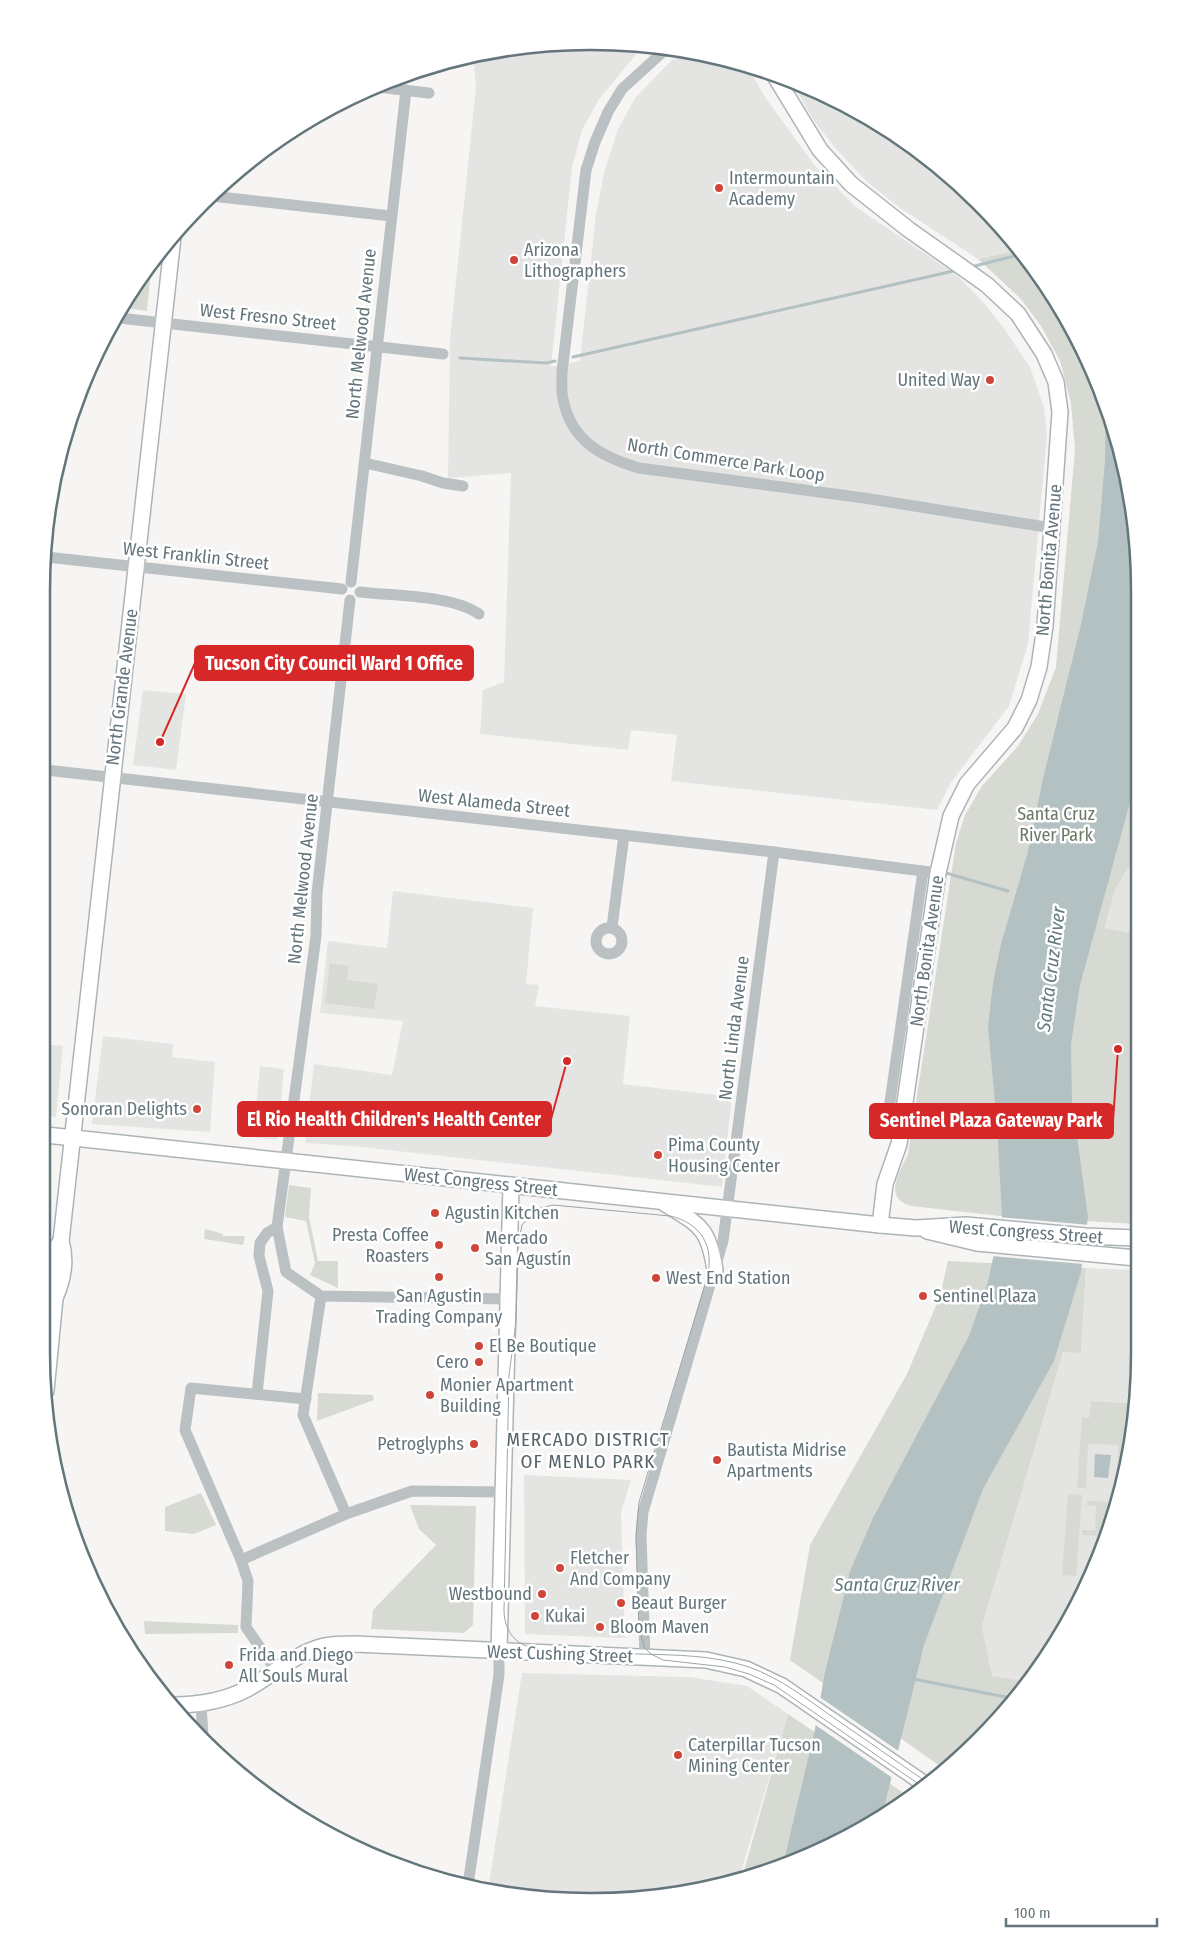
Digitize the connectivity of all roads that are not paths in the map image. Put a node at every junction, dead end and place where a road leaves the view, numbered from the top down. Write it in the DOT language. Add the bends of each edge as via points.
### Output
graph roads {
  1 [pos="660,55"];
  2 [pos="780,85"];
  3 [pos="391,88"];
  4 [pos="406,90"];
  5 [pos="429,93"];
  6 [pos="220,197"];
  7 [pos="391,216"];
  8 [pos="172,249"];
  9 [pos="123,319"];
  10 [pos="163,324"];
  11 [pos="378,347"];
  12 [pos="443,354"];
  13 [pos="365,464"];
  14 [pos="463,486"];
  15 [pos="1052,528"];
  16 [pos="51,558"];
  17 [pos="136,567"];
  18 [pos="346,586"];
  19 [pos="360,592"];
  20 [pos="350,600"];
  21 [pos="479,614"];
  22 [pos="50,770"];
  23 [pos="112,778"];
  24 [pos="328,803"];
  25 [pos="624,835"];
  26 [pos="774,852"];
  27 [pos="931,872"];
  28 [pos="612,928"];
  29 [pos="50,1136"];
  30 [pos="73,1138"];
  31 [pos="286,1161"];
  32 [pos="511,1185"];
  33 [pos="661,1201"];
  34 [pos="728,1208"];
  35 [pos="880,1225"];
  36 [pos="277,1227"];
  37 [pos="916,1228"];
  38 [pos="1131,1238"];
  39 [pos="1131,1258"];
  40 [pos="715,1270"];
  41 [pos="321,1296"];
  42 [pos="508,1299"];
  43 [pos="50,1350"];
  44 [pos="257,1394"];
  45 [pos="306,1399"];
  46 [pos="504,1492"];
  47 [pos="346,1514"];
  48 [pos="241,1560"];
  49 [pos="499,1652"];
  50 [pos="645,1657"];
  51 [pos="275,1669"];
  52 [pos="181,1705"];
  53 [pos="202,1705"];
  54 [pos="200,1727"];
  55 [pos="921,1781"];
  56 [pos="469,1879"];
  1 -- 15 [label="street, North Commerce Park Loop" via="622,89 608,112 586,170 562,372 562,399 574,427 592,448 615,461 639,468 864,498"];
  2 -- 15 [label="main road, North Bonita Avenue" via="820,150 851,184 986,285 1018,314 1044,354 1056,382 1060,412"];
  3 -- 4 [label="street"];
  4 -- 5 [label="street"];
  4 -- 7 [label="street, North Melwood Avenue"];
  6 -- 7 [label="street"];
  7 -- 11 [label="street, North Melwood Avenue"];
  8 -- 10 [label="main road, North Grande Avenue"];
  9 -- 10 [label="street, West Fresno Street"];
  10 -- 11 [label="street, West Fresno Street"];
  10 -- 17 [label="main road, North Grande Avenue"];
  11 -- 12 [label="street, West Fresno Street"];
  11 -- 13 [label="street, North Melwood Avenue"];
  13 -- 14 [label="street"];
  13 -- 18 [label="street, North Melwood Avenue"];
  15 -- 27 [label="main road, North Bonita Avenue" via="1044,634 1029,700 1016,728 967,784 951,816"];
  16 -- 17 [label="street, West Franklin Street"];
  17 -- 18 [label="street, West Franklin Street"];
  17 -- 23 [label="main road, North Grande Avenue"];
  18 -- 19 [label="street" via="357,584"];
  18 -- 20 [label="street" via="344,596"];
  19 -- 20 [label="street"];
  19 -- 21 [label="street" via="449,602"];
  20 -- 24 [label="street, North Melwood Avenue"];
  22 -- 23 [label="street, West Alameda Street"];
  23 -- 24 [label="street, West Alameda Street"];
  23 -- 30 [label="main road, North Grande Avenue"];
  24 -- 25 [label="street, West Alameda Street"];
  24 -- 31 [label="street, North Melwood Avenue" via="317,893 316,936"];
  25 -- 26 [label="street, West Alameda Street"];
  25 -- 28 [label="street"];
  26 -- 27 [label="street, West Alameda Street"];
  26 -- 34 [label="street, North Linda Avenue"];
  27 -- 35 [label="main road, North Bonita Avenue" via="901,1131 885,1184"];
  29 -- 30 [label="main road, West Congress Street"];
  30 -- 31 [label="main road, West Congress Street"];
  30 -- 43 [label="main road, North Grande Avenue" via="61,1241 65,1252 62,1282 55,1298"];
  31 -- 32 [label="main road, West Congress Street"];
  31 -- 36 [label="street, North Melwood Avenue"];
  32 -- 33 [label="main road, West Congress Street"];
  32 -- 42 [label="main road"];
  33 -- 34 [label="main road, West Congress Street"];
  33 -- 40 [label="main road" via="692,1221 708,1237"];
  34 -- 35 [label="main road, West Congress Street"];
  34 -- 40 [label="street, North Linda Avenue"];
  35 -- 37 [label="main road, West Congress Street"];
  36 -- 41 [label="street, North Melwood Avenue" via="286,1272"];
  36 -- 44 [label="street" via="260,1243 259,1256 268,1291"];
  37 -- 38 [label="main road, West Congress Street" via="966,1225"];
  37 -- 39 [label="main road, West Congress Street" via="977,1244"];
  40 -- 50 [label="street, North Linda Avenue" via="643,1512"];
  41 -- 42 [label="street"];
  41 -- 45 [label="street"];
  42 -- 46 [label="main road"];
  44 -- 45 [label="street"];
  44 -- 48 [label="street" via="191,1388 186,1430"];
  45 -- 47 [label="street" via="303,1415"];
  46 -- 47 [label="street" via="412,1491"];
  46 -- 49 [label="main road"];
  47 -- 48 [label="street"];
  48 -- 51 [label="street" via="248,1581 246,1627"];
  49 -- 50 [label="main road, West Cushing Street"];
  49 -- 51 [label="main road, West Cushing Street" via="355,1644 324,1646"];
  49 -- 56 [label="street" via="499,1675"];
  50 -- 55 [label="main road, West Cushing Street" via="700,1659 739,1667 782,1686"];
  51 -- 53 [label="main road, West Cushing Street" via="248,1688"];
  52 -- 53 [label="main road, West Cushing Street"];
  53 -- 54 [label="street"];
}
